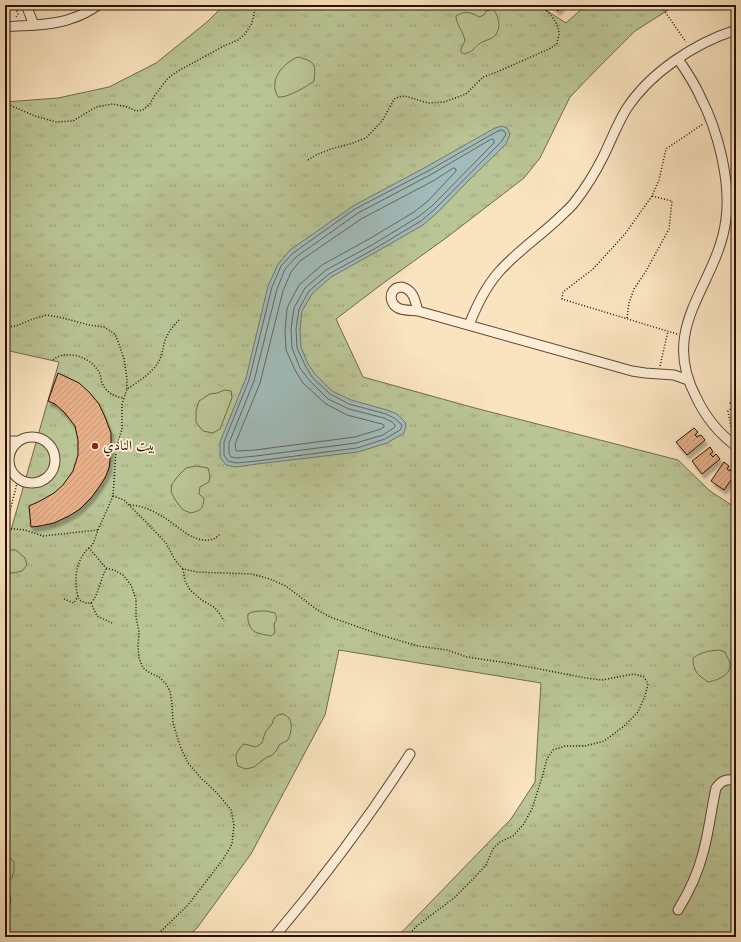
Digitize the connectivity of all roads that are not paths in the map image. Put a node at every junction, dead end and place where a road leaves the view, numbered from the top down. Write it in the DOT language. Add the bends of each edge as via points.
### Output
graph roads {
  1 [pos="26,5"];
  2 [pos="98,5"];
  3 [pos="34,25"];
  4 [pos="5,27"];
  5 [pos="736,30"];
  6 [pos="678,59"];
  7 [pos="418,311"];
  8 [pos="469,325"];
  9 [pos="684,363"];
  10 [pos="669,375"];
  11 [pos="688,380"];
  12 [pos="5,441"];
  13 [pos="19,441"];
  14 [pos="736,446"];
  15 [pos="7,455"];
  16 [pos="410,754"];
  17 [pos="736,780"];
  18 [pos="678,910"];
  19 [pos="274,937"];
  1 -- 3 [label="street"];
  2 -- 3 [label="street" via="89,12 70,19"];
  3 -- 4 [label="street"];
  5 -- 6 [label="street" via="710,40"];
  6 -- 8 [label="street" via="642,89 627,108 603,158 573,204 497,273 482,296"];
  6 -- 9 [label="street" via="692,80 710,119 725,175 727,196 727,218 722,240 692,308 684,336"];
  7 -- 8 [label="street"];
  8 -- 10 [label="street" via="632,371"];
  9 -- 10 [label="street"];
  9 -- 11 [label="street"];
  10 -- 11 [label="street"];
  11 -- 14 [label="street" via="702,410 714,426"];
  12 -- 13 [label="street"];
  13 -- 15 [label="street"];
  13 -- 15 [label="street" via="34,437 48,444 54,453 55,463 48,477 38,483 18,479 11,469"];
  16 -- 19 [label="street" via="343,852"];
  17 -- 18 [label="street" via="728,779 716,788 699,867"];
}
